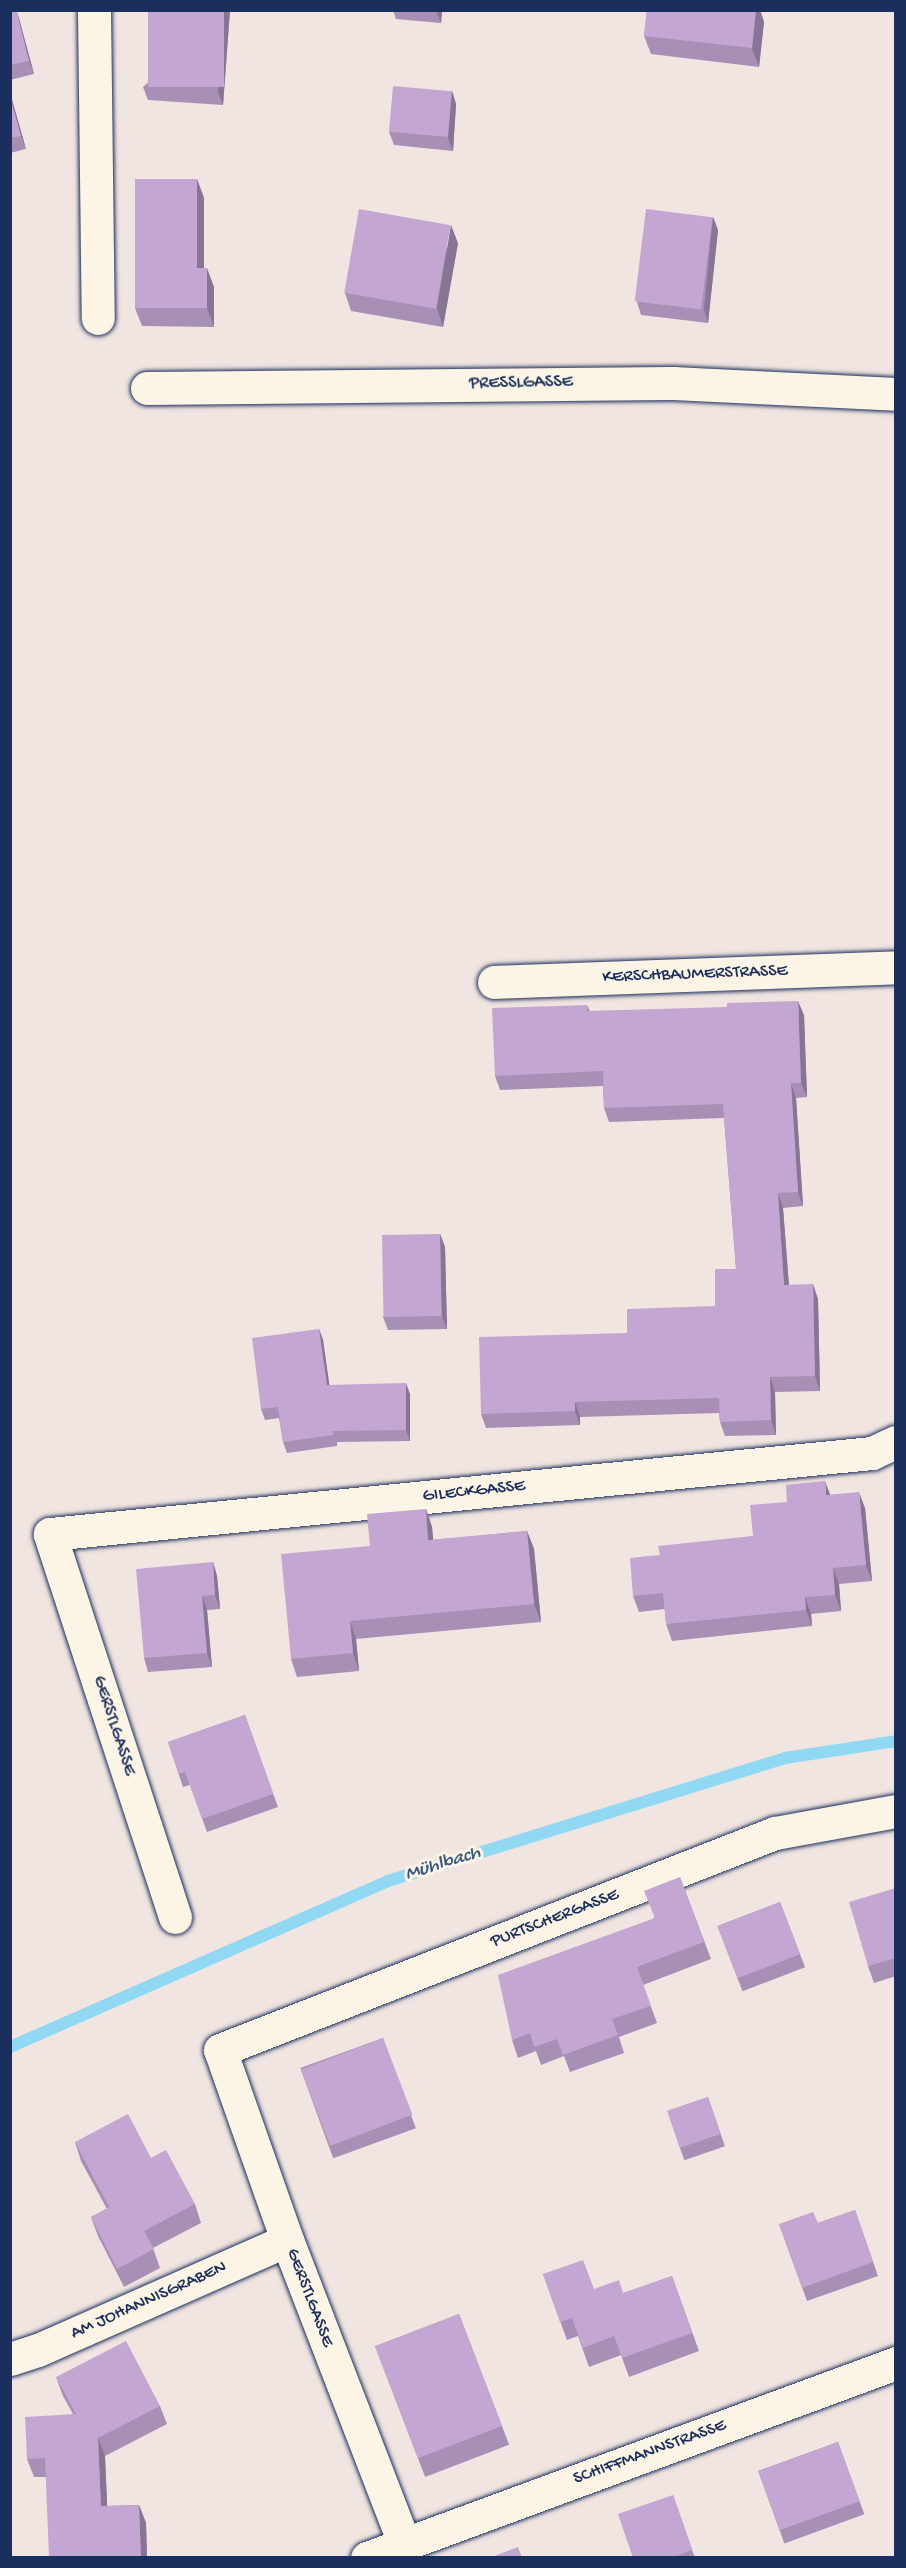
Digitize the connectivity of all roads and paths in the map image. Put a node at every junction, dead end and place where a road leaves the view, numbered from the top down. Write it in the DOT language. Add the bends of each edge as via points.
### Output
graph roads {
  1 [pos="94,10"];
  2 [pos="98,318"];
  3 [pos="147,388"];
  4 [pos="896,394"];
  5 [pos="896,967"];
  6 [pos="494,982"];
  7 [pos="896,1442"];
  8 [pos="50,1534"];
  9 [pos="896,1811"];
  10 [pos="175,1917"];
  11 [pos="220,2050"];
  12 [pos="287,2240"];
  13 [pos="10,2360"];
  14 [pos="896,2363"];
  15 [pos="404,2543"];
  16 [pos="367,2558"];
  1 -- 2 [label="street"];
  3 -- 4 [label="street, PRESSLGASSE" via="673,382"];
  5 -- 6 [label="street, KERSCHBAUMERSTRASSE"];
  7 -- 8 [label="street, GILECKGASSE" via="872,1453"];
  8 -- 10 [label="street, GERSTLGASSE"];
  9 -- 11 [label="street, PURTSCHERGASSE" via="775,1833"];
  11 -- 12 [label="street, GERSTLGASSE"];
  12 -- 13 [label="street, AM JOHANNISGRABEN"];
  12 -- 15 [label="street, GERSTLGASSE"];
  14 -- 15 [label="street, SCHIFFMANNSTRASSE"];
  15 -- 16 [label="street, SCHIFFMANNSTRASSE"];
}
